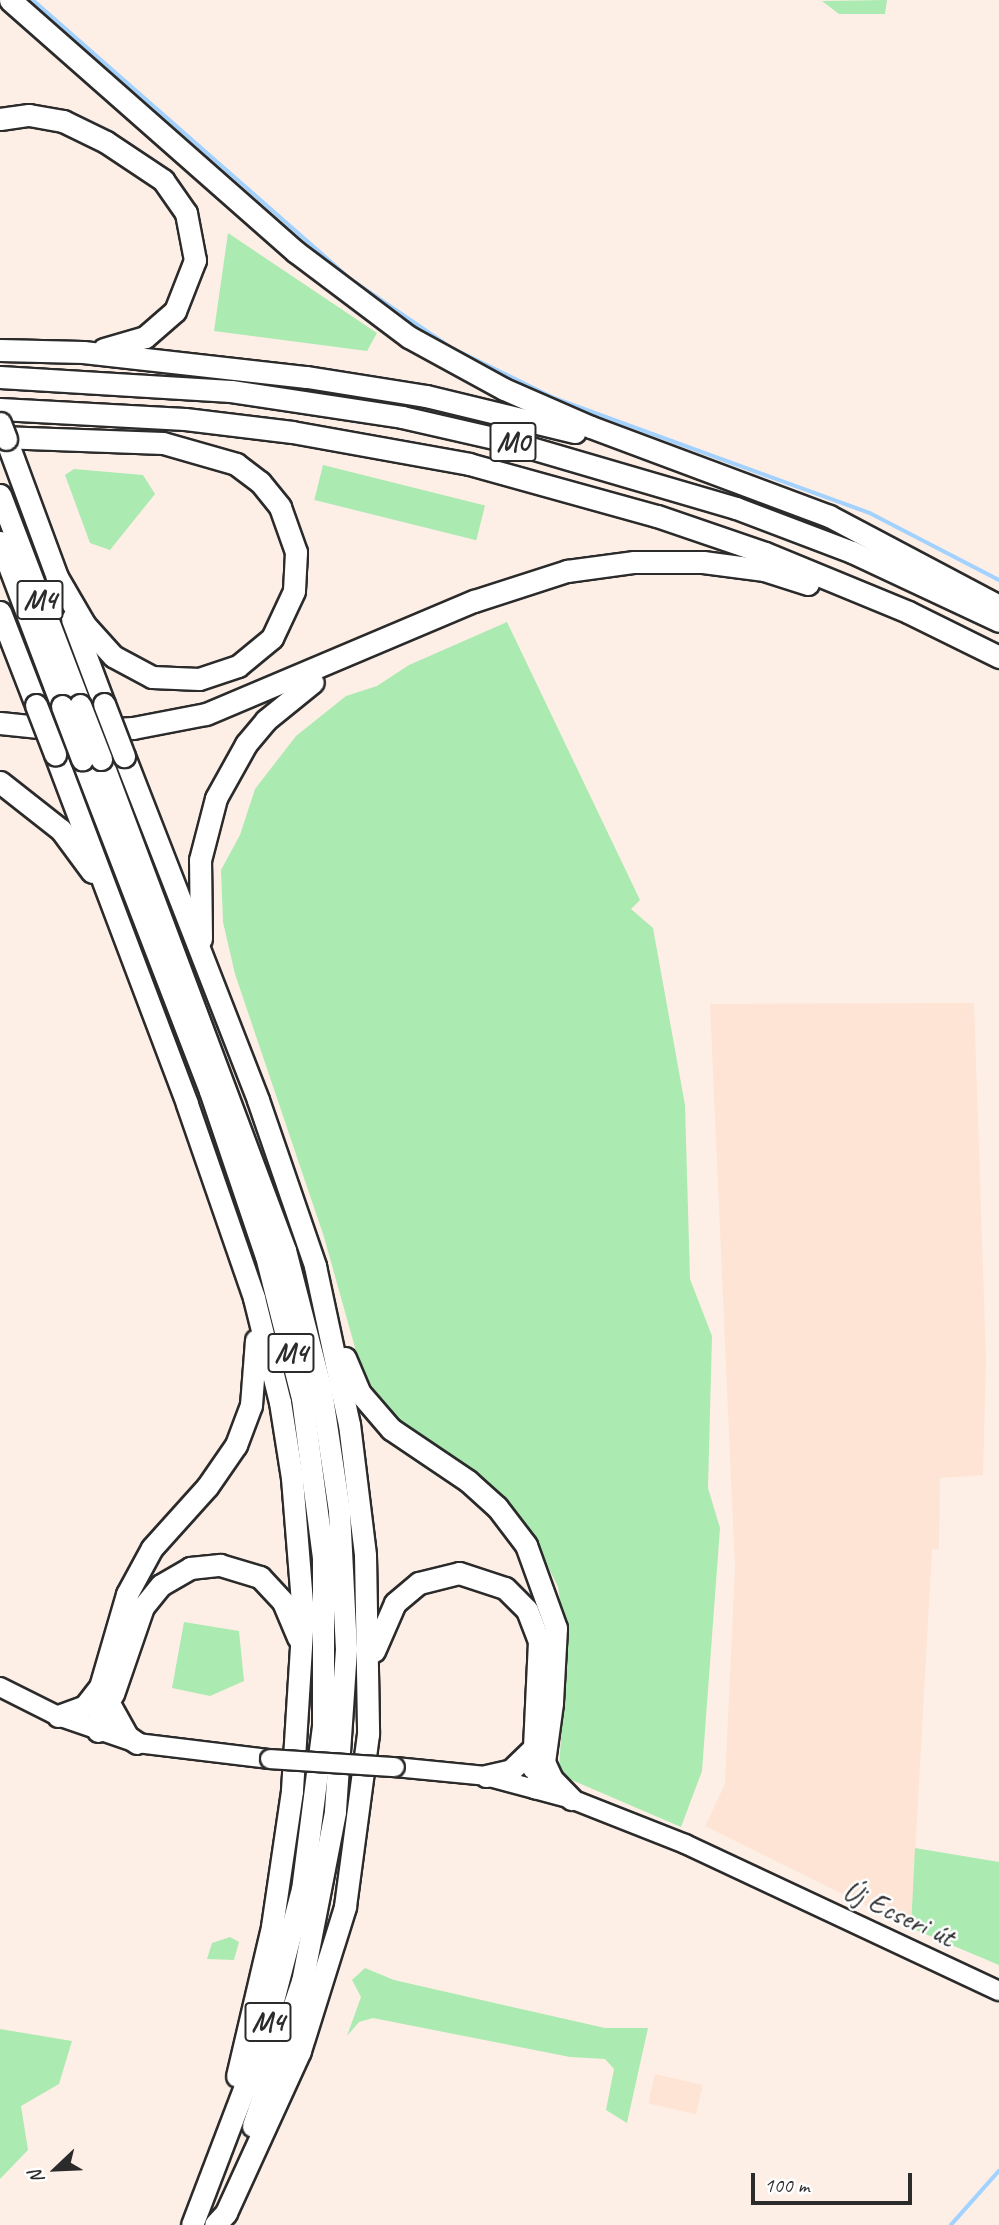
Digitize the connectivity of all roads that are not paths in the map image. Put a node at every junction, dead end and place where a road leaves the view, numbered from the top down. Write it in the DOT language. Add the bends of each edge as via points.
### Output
graph roads {
  1 [pos="10,0"];
  2 [pos="0,119"];
  3 [pos="0,350"];
  4 [pos="82,352"];
  5 [pos="0,377"];
  6 [pos="0,409"];
  7 [pos="0,424"];
  8 [pos="0,437"];
  9 [pos="685,463"];
  10 [pos="0,495"];
  11 [pos="0,542"];
  12 [pos="57,578"];
  13 [pos="999,606"];
  14 [pos="0,612"];
  15 [pos="908,612"];
  16 [pos="999,621"];
  17 [pos="359,653"];
  18 [pos="999,657"];
  19 [pos="71,705"];
  20 [pos="0,723"];
  21 [pos="0,782"];
  22 [pos="125,940"];
  23 [pos="208,970"];
  24 [pos="254,1298"];
  25 [pos="328,1320"];
  26 [pos="301,1655"];
  27 [pos="369,1672"];
  28 [pos="0,1687"];
  29 [pos="105,1696"];
  30 [pos="58,1716"];
  31 [pos="98,1731"];
  32 [pos="137,1743"];
  33 [pos="538,1757"];
  34 [pos="485,1776"];
  35 [pos="535,1787"];
  36 [pos="571,1799"];
  37 [pos="999,1991"];
  38 [pos="203,2224"];
  1 -- 9 [label="highway" via="296,252 380,317 504,388"];
  2 -- 4 [label="highway" via="29,115 63,121 106,142 163,180 186,213 195,260 175,312 145,337"];
  3 -- 4 [label="highway"];
  4 -- 9 [label="highway" via="229,367 426,396"];
  5 -- 16 [label="highway, M0" via="231,391 402,417 507,440 747,512 852,552"];
  6 -- 15 [label="highway, M0" via="185,419 292,432 469,464 710,533"];
  7 -- 12 [label="highway, bridge"];
  8 -- 12 [label="highway" via="153,442 236,464 260,482 280,507 297,564 291,601 272,638 238,666 199,680 152,677 113,656 85,625"];
  9 -- 13 [label="highway" via="830,516"];
  10 -- 19 [label="highway, M4"];
  11 -- 19 [label="highway, M4"];
  12 -- 23 [label="highway, bridge"];
  14 -- 22 [label="highway, bridge"];
  15 -- 17 [label="highway" via="764,570 703,562 634,562 567,571 525,583"];
  15 -- 18 [label="highway, M0"];
  17 -- 20 [label="highway" via="206,715 78,731"];
  17 -- 23 [label="highway" via="274,713 227,773 207,823 200,860 197,898"];
  19 -- 38 [label="highway, M4, bridge" via="266,1256 302,1398 323,1558 323,1726 302,1889 263,2039"];
  21 -- 22 [label="highway" via="37,807 78,850"];
  22 -- 24 [label="highway"];
  23 -- 25 [label="highway" via="288,1183"];
  24 -- 26 [label="highway" via="280,1402 292,1478 301,1570"];
  24 -- 29 [label="highway" via="257,1366 244,1427 219,1473 165,1532 137,1575 119,1617"];
  25 -- 27 [label="highway" via="361,1511"];
  25 -- 33 [label="highway" via="360,1393 391,1429 468,1481 497,1507 526,1545 547,1591 556,1628"];
  26 -- 29 [label="highway" via="290,1615 260,1577 220,1565 190,1568 161,1585 143,1606"];
  26 -- 38 [label="highway" via="292,1791 272,1927 228,2112 197,2189"];
  27 -- 33 [label="highway" via="385,1617 407,1591 445,1574 489,1580 505,1588 527,1610 539,1641"];
  27 -- 38 [label="highway" via="358,1831 332,1955 300,2051 226,2213"];
  28 -- 30 [label="main road, Új Ecseri út"];
  29 -- 30 [label="highway"];
  29 -- 31 [label="highway"];
  29 -- 32 [label="highway" via="127,1736"];
  30 -- 31 [label="main road, Új Ecseri út"];
  31 -- 32 [label="main road, Új Ecseri út"];
  32 -- 34 [label="main road, Új Ecseri út, bridge"];
  33 -- 34 [label="highway"];
  33 -- 35 [label="highway"];
  33 -- 36 [label="highway"];
  34 -- 35 [label="main road, Új Ecseri út"];
  35 -- 36 [label="main road, Új Ecseri út"];
  36 -- 37 [label="main road, Új Ecseri út" via="685,1844"];
}
